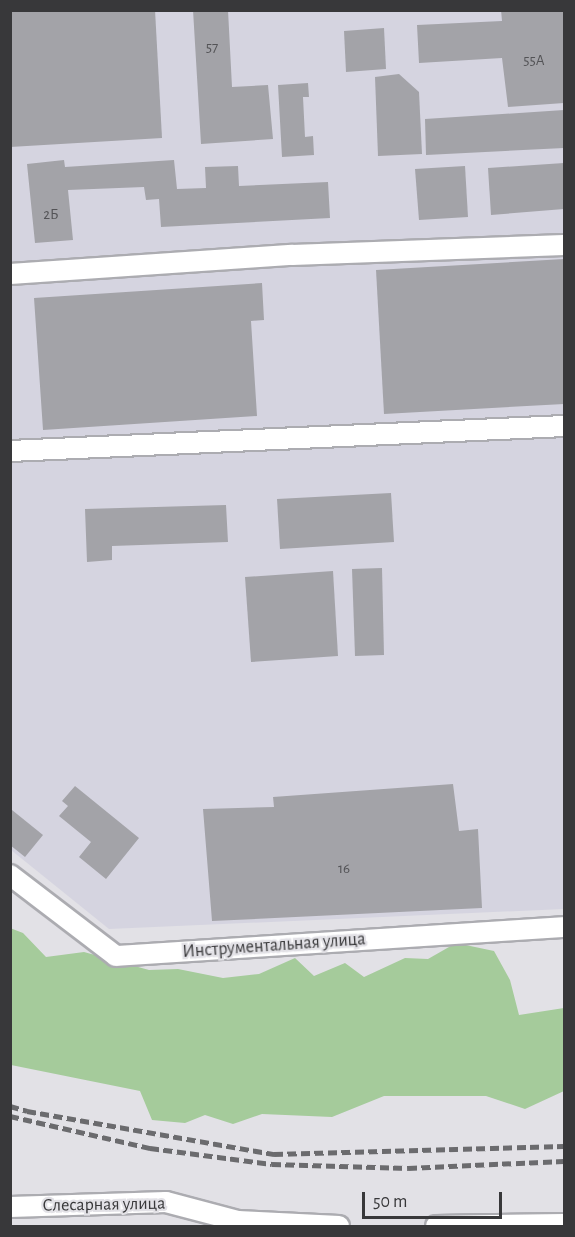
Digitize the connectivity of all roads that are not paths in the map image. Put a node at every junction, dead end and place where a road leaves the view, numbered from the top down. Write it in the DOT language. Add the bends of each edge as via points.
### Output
graph roads {
  1 [pos="564,245"];
  2 [pos="10,274"];
  3 [pos="564,426"];
  4 [pos="10,451"];
  5 [pos="10,875"];
  6 [pos="564,927"];
  7 [pos="11,1207"];
  8 [pos="564,1224"];
  9 [pos="339,1227"];
  10 [pos="436,1227"];
  1 -- 2 [label="street" via="292,255"];
  3 -- 4 [label="street"];
  5 -- 6 [label="street, Инструментальная улица" via="116,956"];
  7 -- 9 [label="street, Слесарная улица" via="166,1202 238,1221"];
  8 -- 10 [label="street"];
}
